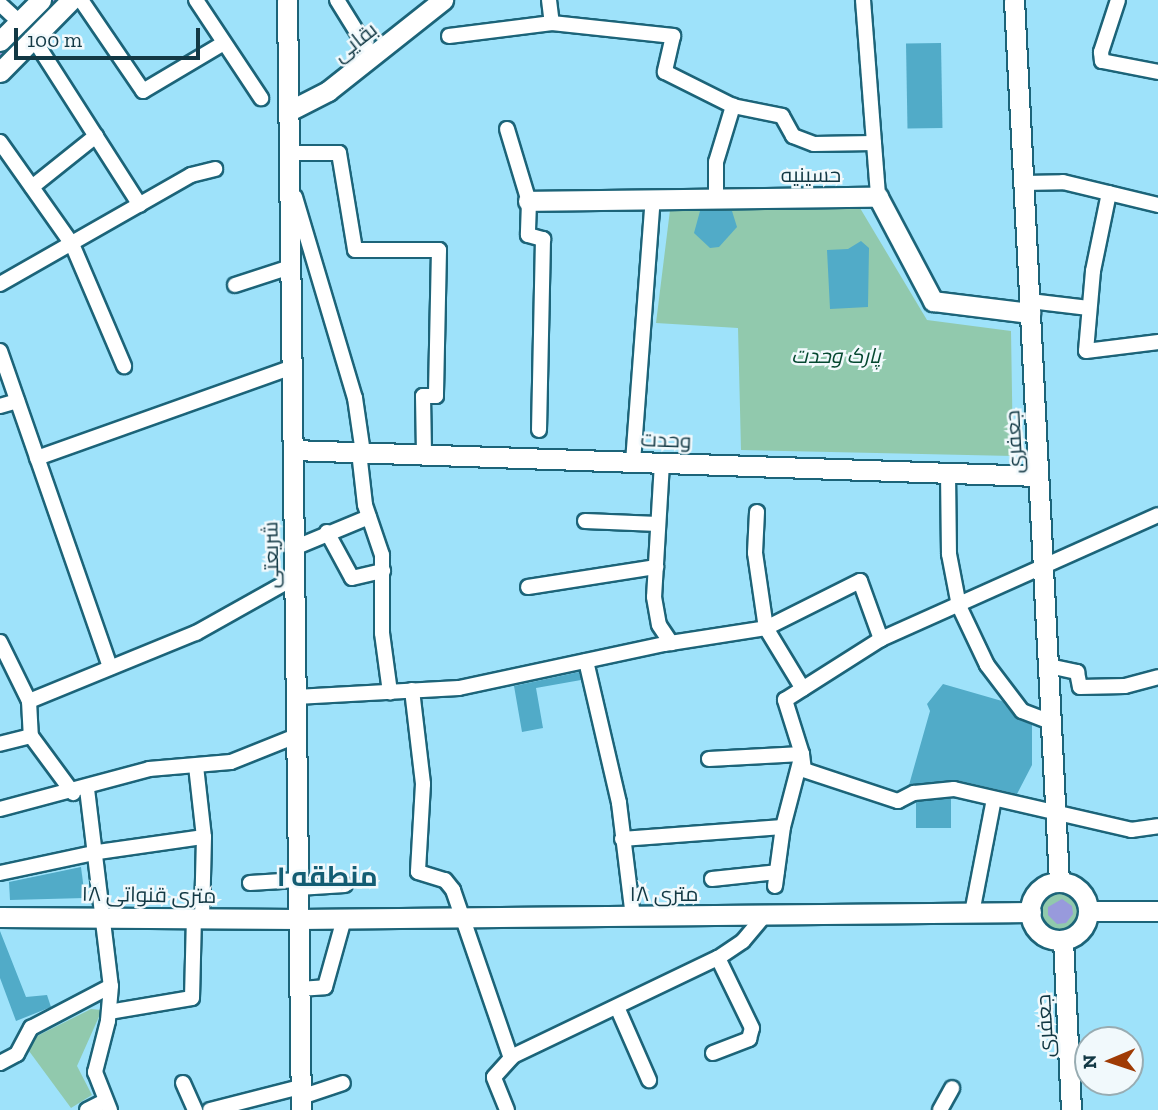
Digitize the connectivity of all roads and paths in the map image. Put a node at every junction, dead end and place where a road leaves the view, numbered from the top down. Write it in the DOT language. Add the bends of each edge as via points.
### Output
graph roads {
  1 [pos="41,0"];
  2 [pos="71,0"];
  3 [pos="81,0"];
  4 [pos="196,0"];
  5 [pos="337,0"];
  6 [pos="443,0"];
  7 [pos="549,0"];
  8 [pos="863,0"];
  9 [pos="1014,0"];
  10 [pos="1118,0"];
  11 [pos="289,1"];
  12 [pos="0,4"];
  13 [pos="19,22"];
  14 [pos="552,23"];
  15 [pos="449,36"];
  16 [pos="33,38"];
  17 [pos="0,41"];
  18 [pos="224,43"];
  19 [pos="373,58"];
  20 [pos="1157,70"];
  21 [pos="0,72"];
  22 [pos="261,98"];
  23 [pos="733,106"];
  24 [pos="289,111"];
  25 [pos="507,129"];
  26 [pos="96,136"];
  27 [pos="0,142"];
  28 [pos="874,143"];
  29 [pos="289,162"];
  30 [pos="215,169"];
  31 [pos="1024,183"];
  32 [pos="32,187"];
  33 [pos="1109,193"];
  34 [pos="878,197"];
  35 [pos="653,199"];
  36 [pos="716,199"];
  37 [pos="528,201"];
  38 [pos="140,205"];
  39 [pos="1158,205"];
  40 [pos="72,244"];
  41 [pos="290,267"];
  42 [pos="0,284"];
  43 [pos="235,285"];
  44 [pos="1030,307"];
  45 [pos="1089,308"];
  46 [pos="1158,342"];
  47 [pos="0,351"];
  48 [pos="124,366"];
  49 [pos="292,367"];
  50 [pos="17,401"];
  51 [pos="0,406"];
  52 [pos="539,430"];
  53 [pos="293,450"];
  54 [pos="361,453"];
  55 [pos="424,455"];
  56 [pos="37,458"];
  57 [pos="633,462"];
  58 [pos="662,463"];
  59 [pos="948,473"];
  60 [pos="1038,476"];
  61 [pos="757,512"];
  62 [pos="1158,515"];
  63 [pos="369,517"];
  64 [pos="585,521"];
  65 [pos="658,524"];
  66 [pos="327,532"];
  67 [pos="294,548"];
  68 [pos="656,567"];
  69 [pos="1043,569"];
  70 [pos="383,571"];
  71 [pos="294,578"];
  72 [pos="528,587"];
  73 [pos="958,606"];
  74 [pos="766,628"];
  75 [pos="881,639"];
  76 [pos="0,642"];
  77 [pos="671,643"];
  78 [pos="586,661"];
  79 [pos="1049,666"];
  80 [pos="110,667"];
  81 [pos="1158,677"];
  82 [pos="803,689"];
  83 [pos="412,690"];
  84 [pos="390,692"];
  85 [pos="296,697"];
  86 [pos="29,701"];
  87 [pos="1051,722"];
  88 [pos="31,736"];
  89 [pos="296,736"];
  90 [pos="0,744"];
  91 [pos="802,754"];
  92 [pos="709,759"];
  93 [pos="196,766"];
  94 [pos="80,791"];
  95 [pos="994,800"];
  96 [pos="0,809"];
  97 [pos="1056,816"];
  98 [pos="1158,826"];
  99 [pos="783,827"];
  100 [pos="204,837"];
  101 [pos="622,839"];
  102 [pos="98,852"];
  103 [pos="0,873"];
  104 [pos="712,880"];
  105 [pos="1059,882"];
  106 [pos="250,883"];
  107 [pos="298,884"];
  108 [pos="345,885"];
  109 [pos="1088,911"];
  110 [pos="1158,911"];
  111 [pos="1031,912"];
  112 [pos="972,913"];
  113 [pos="764,916"];
  114 [pos="0,917"];
  115 [pos="634,917"];
  116 [pos="105,918"];
  117 [pos="198,918"];
  118 [pos="459,918"];
  119 [pos="298,919"];
  120 [pos="344,919"];
  121 [pos="1063,940"];
  122 [pos="718,958"];
  123 [pos="111,986"];
  124 [pos="299,989"];
  125 [pos="617,1007"];
  126 [pos="109,1012"];
  127 [pos="713,1053"];
  128 [pos="511,1058"];
  129 [pos="0,1063"];
  130 [pos="649,1080"];
  131 [pos="183,1083"];
  132 [pos="343,1083"];
  133 [pos="952,1088"];
  134 [pos="301,1098"];
  135 [pos="107,1106"];
  136 [pos="87,1110"];
  137 [pos="195,1110"];
  138 [pos="210,1110"];
  139 [pos="507,1110"];
  140 [pos="940,1110"];
  141 [pos="1071,1110"];
  1 -- 13 [label="street"];
  2 -- 16 [label="street"];
  3 -- 18 [label="street" via="143,91"];
  4 -- 18 [label="street"];
  5 -- 19 [label="street"];
  6 -- 19 [label="street, بقایی"];
  7 -- 14 [label="street"];
  8 -- 28 [label="street"];
  9 -- 31 [label="street, جعفری"];
  10 -- 20 [label="street" via="1101,51 1102,61"];
  11 -- 24 [label="street, شریعتی"];
  12 -- 13 [label="street"];
  13 -- 17 [label="street"];
  14 -- 15 [label="street"];
  14 -- 23 [label="street" via="673,36 665,72"];
  16 -- 21 [label="street"];
  16 -- 26 [label="street"];
  18 -- 22 [label="street"];
  19 -- 24 [label="street, بقایی" via="328,91"];
  23 -- 28 [label="street" via="782,116 793,136 814,144"];
  23 -- 36 [label="street" via="716,162"];
  24 -- 29 [label="street, شریعتی"];
  25 -- 37 [label="street"];
  26 -- 32 [label="street"];
  26 -- 38 [label="street"];
  27 -- 32 [label="street"];
  28 -- 34 [label="street"];
  29 -- 41 [label="street, شریعتی"];
  29 -- 54 [label="street" via="312,264 355,398"];
  29 -- 55 [label="street" via="339,153 355,250 439,250 436,396 423,396"];
  30 -- 38 [label="street" via="191,175"];
  31 -- 33 [label="street" via="1063,182"];
  31 -- 44 [label="street, جعفری"];
  32 -- 40 [label="street"];
  33 -- 39 [label="street"];
  33 -- 45 [label="street"];
  34 -- 36 [label="street, حسینیه"];
  34 -- 44 [label="street" via="933,301"];
  35 -- 36 [label="street, حسینیه"];
  35 -- 37 [label="street, حسینیه"];
  35 -- 57 [label="street"];
  37 -- 52 [label="street" via="528,235 543,240"];
  38 -- 40 [label="street"];
  40 -- 42 [label="street"];
  40 -- 48 [label="street"];
  41 -- 43 [label="street"];
  41 -- 49 [label="street, شریعتی"];
  44 -- 45 [label="street"];
  44 -- 60 [label="street, جعفری"];
  45 -- 46 [label="street" via="1086,351"];
  47 -- 50 [label="street"];
  49 -- 53 [label="street, شریعتی"];
  49 -- 56 [label="street"];
  50 -- 51 [label="street"];
  50 -- 56 [label="street"];
  53 -- 54 [label="street, وحدت"];
  53 -- 67 [label="street, شریعتی"];
  54 -- 55 [label="street, وحدت"];
  54 -- 63 [label="street"];
  55 -- 57 [label="street, وحدت"];
  56 -- 80 [label="street"];
  57 -- 58 [label="street, وحدت"];
  58 -- 59 [label="street, وحدت"];
  58 -- 65 [label="street"];
  59 -- 60 [label="street, وحدت"];
  59 -- 73 [label="street" via="949,554"];
  60 -- 69 [label="street, جعفری"];
  61 -- 74 [label="street" via="755,553"];
  62 -- 69 [label="street"];
  63 -- 66 [label="street"];
  63 -- 70 [label="street"];
  64 -- 65 [label="street"];
  65 -- 68 [label="street"];
  66 -- 67 [label="street"];
  66 -- 70 [label="street" via="352,578"];
  67 -- 71 [label="street, شریعتی"];
  68 -- 72 [label="street"];
  68 -- 77 [label="street" via="654,597 659,625"];
  69 -- 73 [label="street"];
  69 -- 79 [label="street, جعفری"];
  70 -- 84 [label="street" via="383,633"];
  71 -- 80 [label="street" via="195,633"];
  71 -- 85 [label="street, شریعتی"];
  73 -- 75 [label="street"];
  73 -- 87 [label="street" via="987,665 1022,711"];
  74 -- 75 [label="street" via="860,581"];
  74 -- 77 [label="street"];
  74 -- 82 [label="street"];
  75 -- 82 [label="street"];
  76 -- 86 [label="street"];
  77 -- 78 [label="street"];
  78 -- 83 [label="street" via="459,688"];
  78 -- 101 [label="street" via="619,803"];
  79 -- 81 [label="street" via="1077,672 1080,687 1125,686"];
  79 -- 87 [label="street, جعفری"];
  80 -- 86 [label="street"];
  82 -- 91 [label="street" via="785,700"];
  83 -- 84 [label="street"];
  83 -- 118 [label="street" via="423,784 418,872 445,880"];
  84 -- 85 [label="street"];
  85 -- 89 [label="street, شریعتی"];
  86 -- 88 [label="street"];
  87 -- 97 [label="street, جعفری"];
  88 -- 90 [label="street"];
  88 -- 94 [label="street"];
  89 -- 93 [label="street" via="231,762"];
  89 -- 107 [label="street, شریعتی"];
  91 -- 92 [label="street"];
  91 -- 95 [label="street" via="804,770 898,801 914,793 954,789"];
  91 -- 99 [label="street"];
  93 -- 94 [label="street" via="149,769"];
  93 -- 100 [label="street"];
  94 -- 96 [label="street"];
  94 -- 102 [label="street"];
  95 -- 97 [label="street"];
  95 -- 112 [label="street"];
  97 -- 98 [label="street" via="1131,830"];
  97 -- 105 [label="street, جعفری"];
  99 -- 101 [label="street"];
  99 -- 104 [label="street" via="776,879"];
  100 -- 102 [label="street"];
  100 -- 117 [label="street"];
  101 -- 115 [label="street"];
  102 -- 103 [label="street"];
  102 -- 116 [label="street"];
  105 -- 109 [label="street" via="1082,893"];
  105 -- 111 [label="street" via="1042,888"];
  106 -- 107 [label="street"];
  107 -- 108 [label="street"];
  107 -- 119 [label="street, شریعتی"];
  109 -- 110 [label="street"];
  109 -- 121 [label="street" via="1079,933"];
  111 -- 112 [label="street, ۱۸ متری"];
  111 -- 121 [label="street" via="1041,933"];
  112 -- 113 [label="street, ۱۸ متری"];
  113 -- 115 [label="street, ۱۸ متری"];
  113 -- 122 [label="street" via="743,941"];
  114 -- 116 [label="street, ۱۸ متری قنواتی"];
  115 -- 118 [label="street, ۱۸ متری"];
  116 -- 117 [label="street, ۱۸ متری قنواتی"];
  116 -- 123 [label="street"];
  117 -- 119 [label="street, ۱۸ متری قنواتی"];
  117 -- 126 [label="street" via="192,998"];
  118 -- 120 [label="street, ۱۸ متری"];
  118 -- 128 [label="street"];
  119 -- 120 [label="street, ۱۸ متری"];
  119 -- 124 [label="street, شریعتی"];
  120 -- 124 [label="street" via="325,987"];
  121 -- 141 [label="street, جعفری"];
  122 -- 125 [label="street"];
  122 -- 127 [label="street" via="752,1028 749,1039"];
  123 -- 126 [label="street"];
  123 -- 129 [label="street" via="31,1028 18,1054"];
  124 -- 134 [label="street, شریعتی"];
  125 -- 128 [label="street"];
  125 -- 130 [label="street"];
  126 -- 135 [label="street" via="95,1072"];
  128 -- 139 [label="street" via="494,1077"];
  131 -- 137 [label="street"];
  132 -- 134 [label="street"];
  133 -- 140 [label="street"];
  134 -- 138 [label="street"];
  135 -- 136 [label="street"];
}
